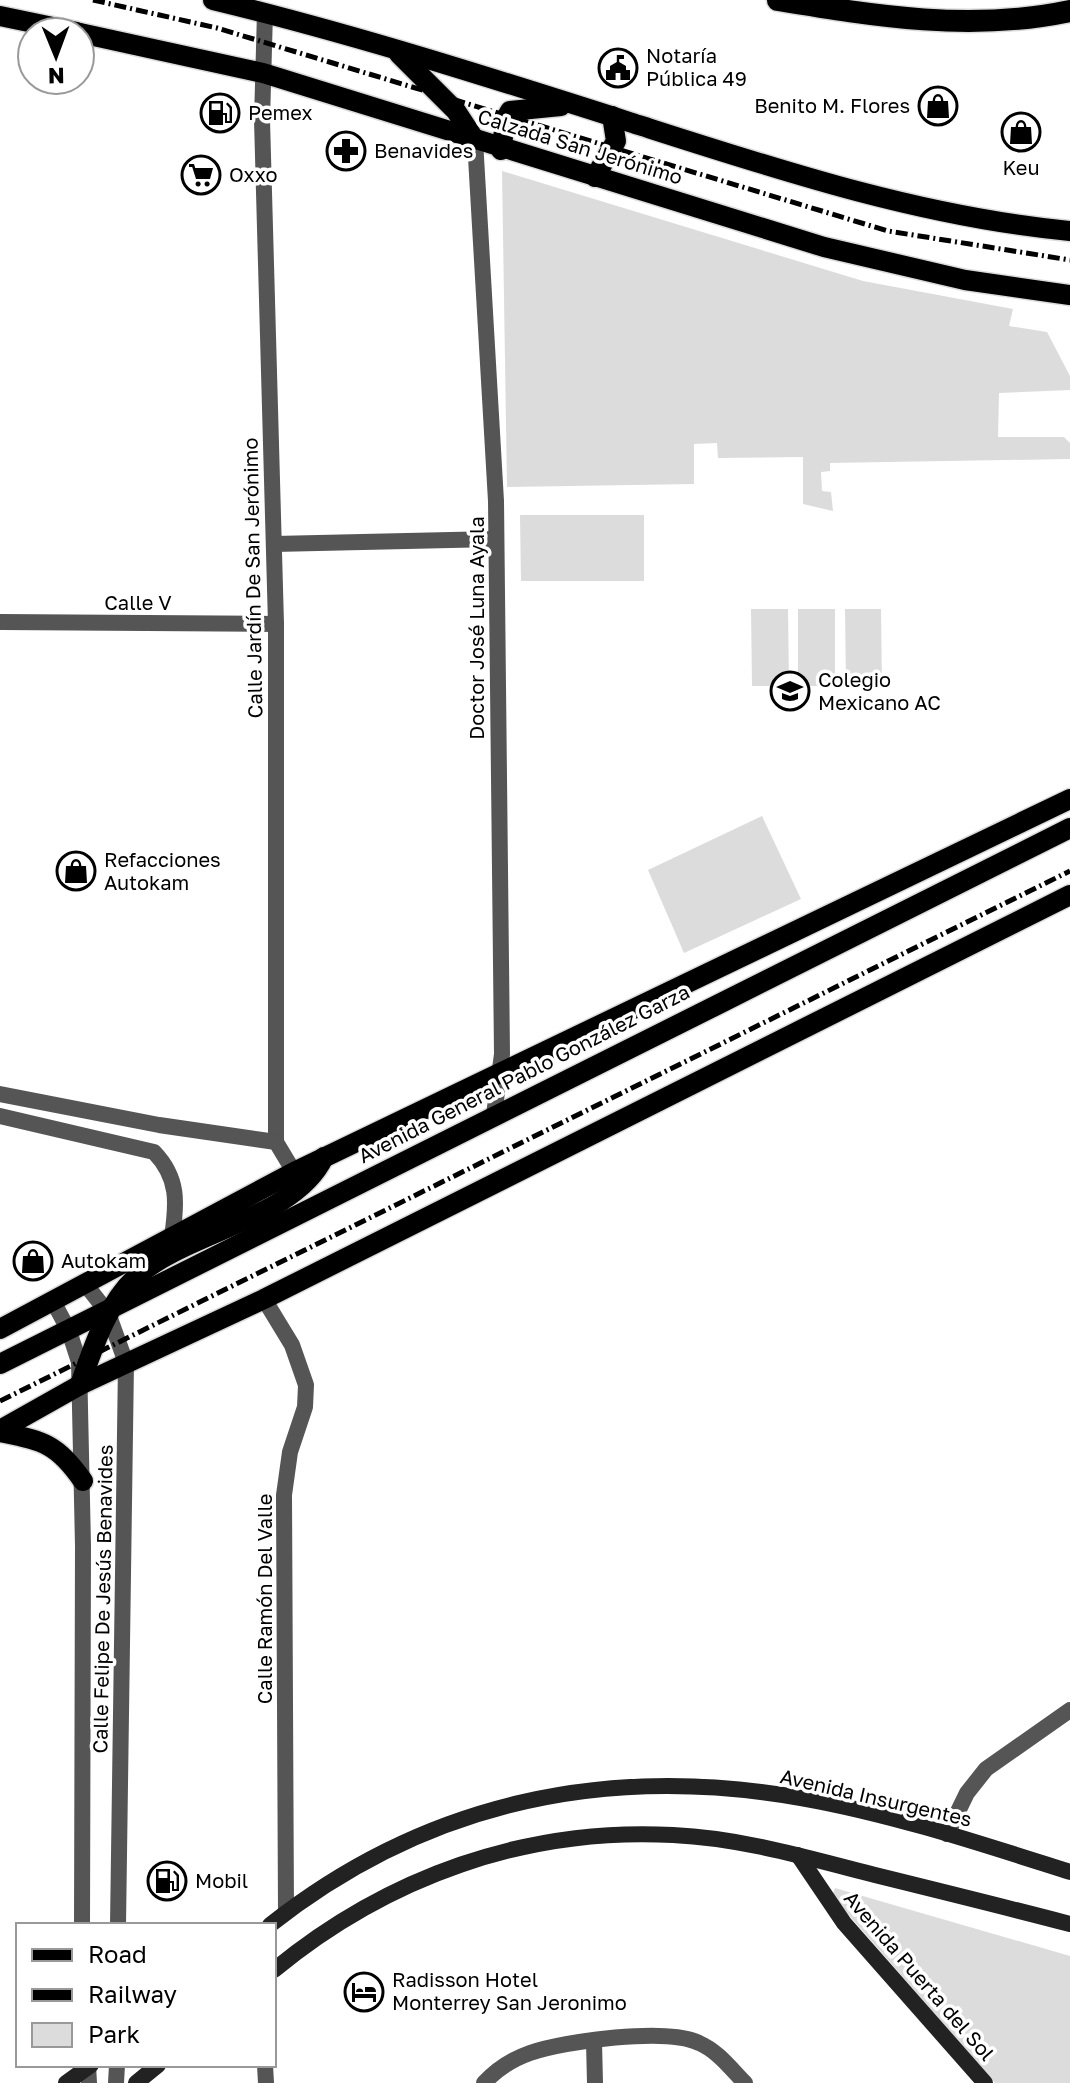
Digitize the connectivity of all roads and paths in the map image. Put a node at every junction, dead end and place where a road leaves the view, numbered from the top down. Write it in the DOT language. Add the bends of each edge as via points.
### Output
graph roads {
  1 [pos="213,0"];
  2 [pos="778,0"];
  3 [pos="1070,11"];
  4 [pos="265,12"];
  5 [pos="96,36"];
  6 [pos="395,51"];
  7 [pos="263,73"];
  8 [pos="577,105"];
  9 [pos="612,116"];
  10 [pos="475,140"];
  11 [pos="501,150"];
  12 [pos="595,177"];
  13 [pos="1070,231"];
  14 [pos="1070,295"];
  15 [pos="495,539"];
  16 [pos="274,544"];
  17 [pos="0,622"];
  18 [pos="276,624"];
  19 [pos="1070,799"];
  20 [pos="1070,828"];
  21 [pos="1070,895"];
  22 [pos="500,1071"];
  23 [pos="0,1094"];
  24 [pos="49,1103"];
  25 [pos="494,1115"];
  26 [pos="0,1116"];
  27 [pos="45,1124"];
  28 [pos="159,1125"];
  29 [pos="276,1142"];
  30 [pos="154,1152"];
  31 [pos="324,1157"];
  32 [pos="294,1172"];
  33 [pos="172,1237"];
  34 [pos="86,1285"];
  35 [pos="264,1299"];
  36 [pos="54,1303"];
  37 [pos="108,1313"];
  38 [pos="0,1329"];
  39 [pos="69,1331"];
  40 [pos="126,1363"];
  41 [pos="0,1364"];
  42 [pos="80,1385"];
  43 [pos="0,1431"];
  44 [pos="83,1481"];
  45 [pos="1070,1710"];
  46 [pos="947,1834"];
  47 [pos="798,1855"];
  48 [pos="1070,1872"];
  49 [pos="286,1912"];
  50 [pos="82,1923"];
  51 [pos="118,1923"];
  52 [pos="272,1923"];
  53 [pos="1070,1924"];
  54 [pos="276,1969"];
  55 [pos="594,2042"];
  56 [pos="156,2067"];
  57 [pos="89,2070"];
  58 [pos="66,2083"];
  59 [pos="136,2083"];
  60 [pos="484,2083"];
  61 [pos="595,2083"];
  62 [pos="745,2083"];
  63 [pos="985,2083"];
  1 -- 4 [label="main road, Calzada San Jerónimo"];
  2 -- 3 [label="highway" via="916,21 991,21"];
  4 -- 6 [label="main road, Calzada San Jerónimo"];
  4 -- 7 [label="street, Calle Jardín De San Jerónimo"];
  5 -- 7 [label="main road, Calzada San Jerónimo"];
  6 -- 8 [label="main road, Calzada San Jerónimo"];
  6 -- 10 [label="main road" via="456,111"];
  7 -- 10 [label="main road, Calzada San Jerónimo"];
  7 -- 16 [label="street, Calle Jardín De San Jerónimo"];
  8 -- 9 [label="main road, Calzada San Jerónimo"];
  8 -- 11 [label="main road" via="510,111"];
  9 -- 12 [label="main road" via="616,141"];
  9 -- 13 [label="main road, Calzada San Jerónimo" via="914,206"];
  10 -- 11 [label="main road, Calzada San Jerónimo"];
  10 -- 15 [label="street, Doctor José Luna Ayala"];
  11 -- 12 [label="main road, Calzada San Jerónimo"];
  12 -- 14 [label="main road, Calzada San Jerónimo" via="824,247 965,280"];
  15 -- 16 [label="street"];
  15 -- 22 [label="street, Doctor José Luna Ayala"];
  16 -- 18 [label="street, Calle Jardín De San Jerónimo"];
  17 -- 18 [label="street, Calle V"];
  18 -- 29 [label="street, Calle Jardín De San Jerónimo"];
  19 -- 22 [label="main road, Avenida General Pablo González Garza"];
  20 -- 25 [label="main road, Avenida General Pablo González Garza"];
  21 -- 35 [label="main road"];
  22 -- 25 [label="street, Doctor José Luna Ayala"];
  22 -- 31 [label="main road, Avenida General Pablo González Garza"];
  23 -- 24 [label="street"];
  24 -- 27 [label="street"];
  24 -- 28 [label="street"];
  25 -- 37 [label="main road, Avenida General Pablo González Garza"];
  26 -- 27 [label="street"];
  27 -- 30 [label="street"];
  28 -- 29 [label="street"];
  28 -- 30 [label="street"];
  29 -- 32 [label="street"];
  30 -- 33 [label="street" via="167,1166 176,1190"];
  31 -- 32 [label="main road, Avenida General Pablo González Garza"];
  31 -- 37 [label="main road" via="307,1184 182,1247 137,1276"];
  32 -- 33 [label="main road, Avenida General Pablo González Garza"];
  33 -- 34 [label="main road, Avenida General Pablo González Garza"];
  34 -- 36 [label="main road, Avenida General Pablo González Garza"];
  34 -- 37 [label="street, Calle Felipe De Jesús Benavides"];
  35 -- 40 [label="main road"];
  35 -- 49 [label="street, Calle Ramón Del Valle" via="292,1345 306,1385 284,1495"];
  36 -- 38 [label="main road, Avenida General Pablo González Garza"];
  36 -- 39 [label="street, Calle Felipe De Jesús Benavides"];
  37 -- 39 [label="main road, Avenida General Pablo González Garza"];
  37 -- 40 [label="street, Calle Felipe De Jesús Benavides"];
  37 -- 42 [label="main road"];
  39 -- 41 [label="main road, Avenida General Pablo González Garza"];
  39 -- 42 [label="street, Calle Felipe De Jesús Benavides"];
  40 -- 42 [label="main road"];
  40 -- 51 [label="street, Calle Felipe De Jesús Benavides"];
  42 -- 43 [label="main road"];
  42 -- 44 [label="street, Calle Felipe De Jesús Benavides"];
  43 -- 44 [label="main road" via="54,1447"];
  44 -- 50 [label="street, Calle Felipe De Jesús Benavides"];
  45 -- 46 [label="street" via="986,1769"];
  46 -- 48 [label="main road, Avenida Insurgentes"];
  46 -- 49 [label="main road, Avenida Insurgentes" via="757,1791 589,1789 440,1825 367,1858"];
  47 -- 53 [label="main road"];
  47 -- 54 [label="main road" via="675,1835 583,1837 530,1845 463,1862 356,1910"];
  47 -- 63 [label="main road, Avenida Puerta del Sol" via="844,1923"];
  49 -- 52 [label="main road, Avenida Insurgentes"];
  55 -- 60 [label="street" via="528,2054"];
  55 -- 61 [label="street"];
  55 -- 62 [label="street" via="671,2035 697,2041"];
  56 -- 59 [label="main road"];
  57 -- 58 [label="main road"];
}
